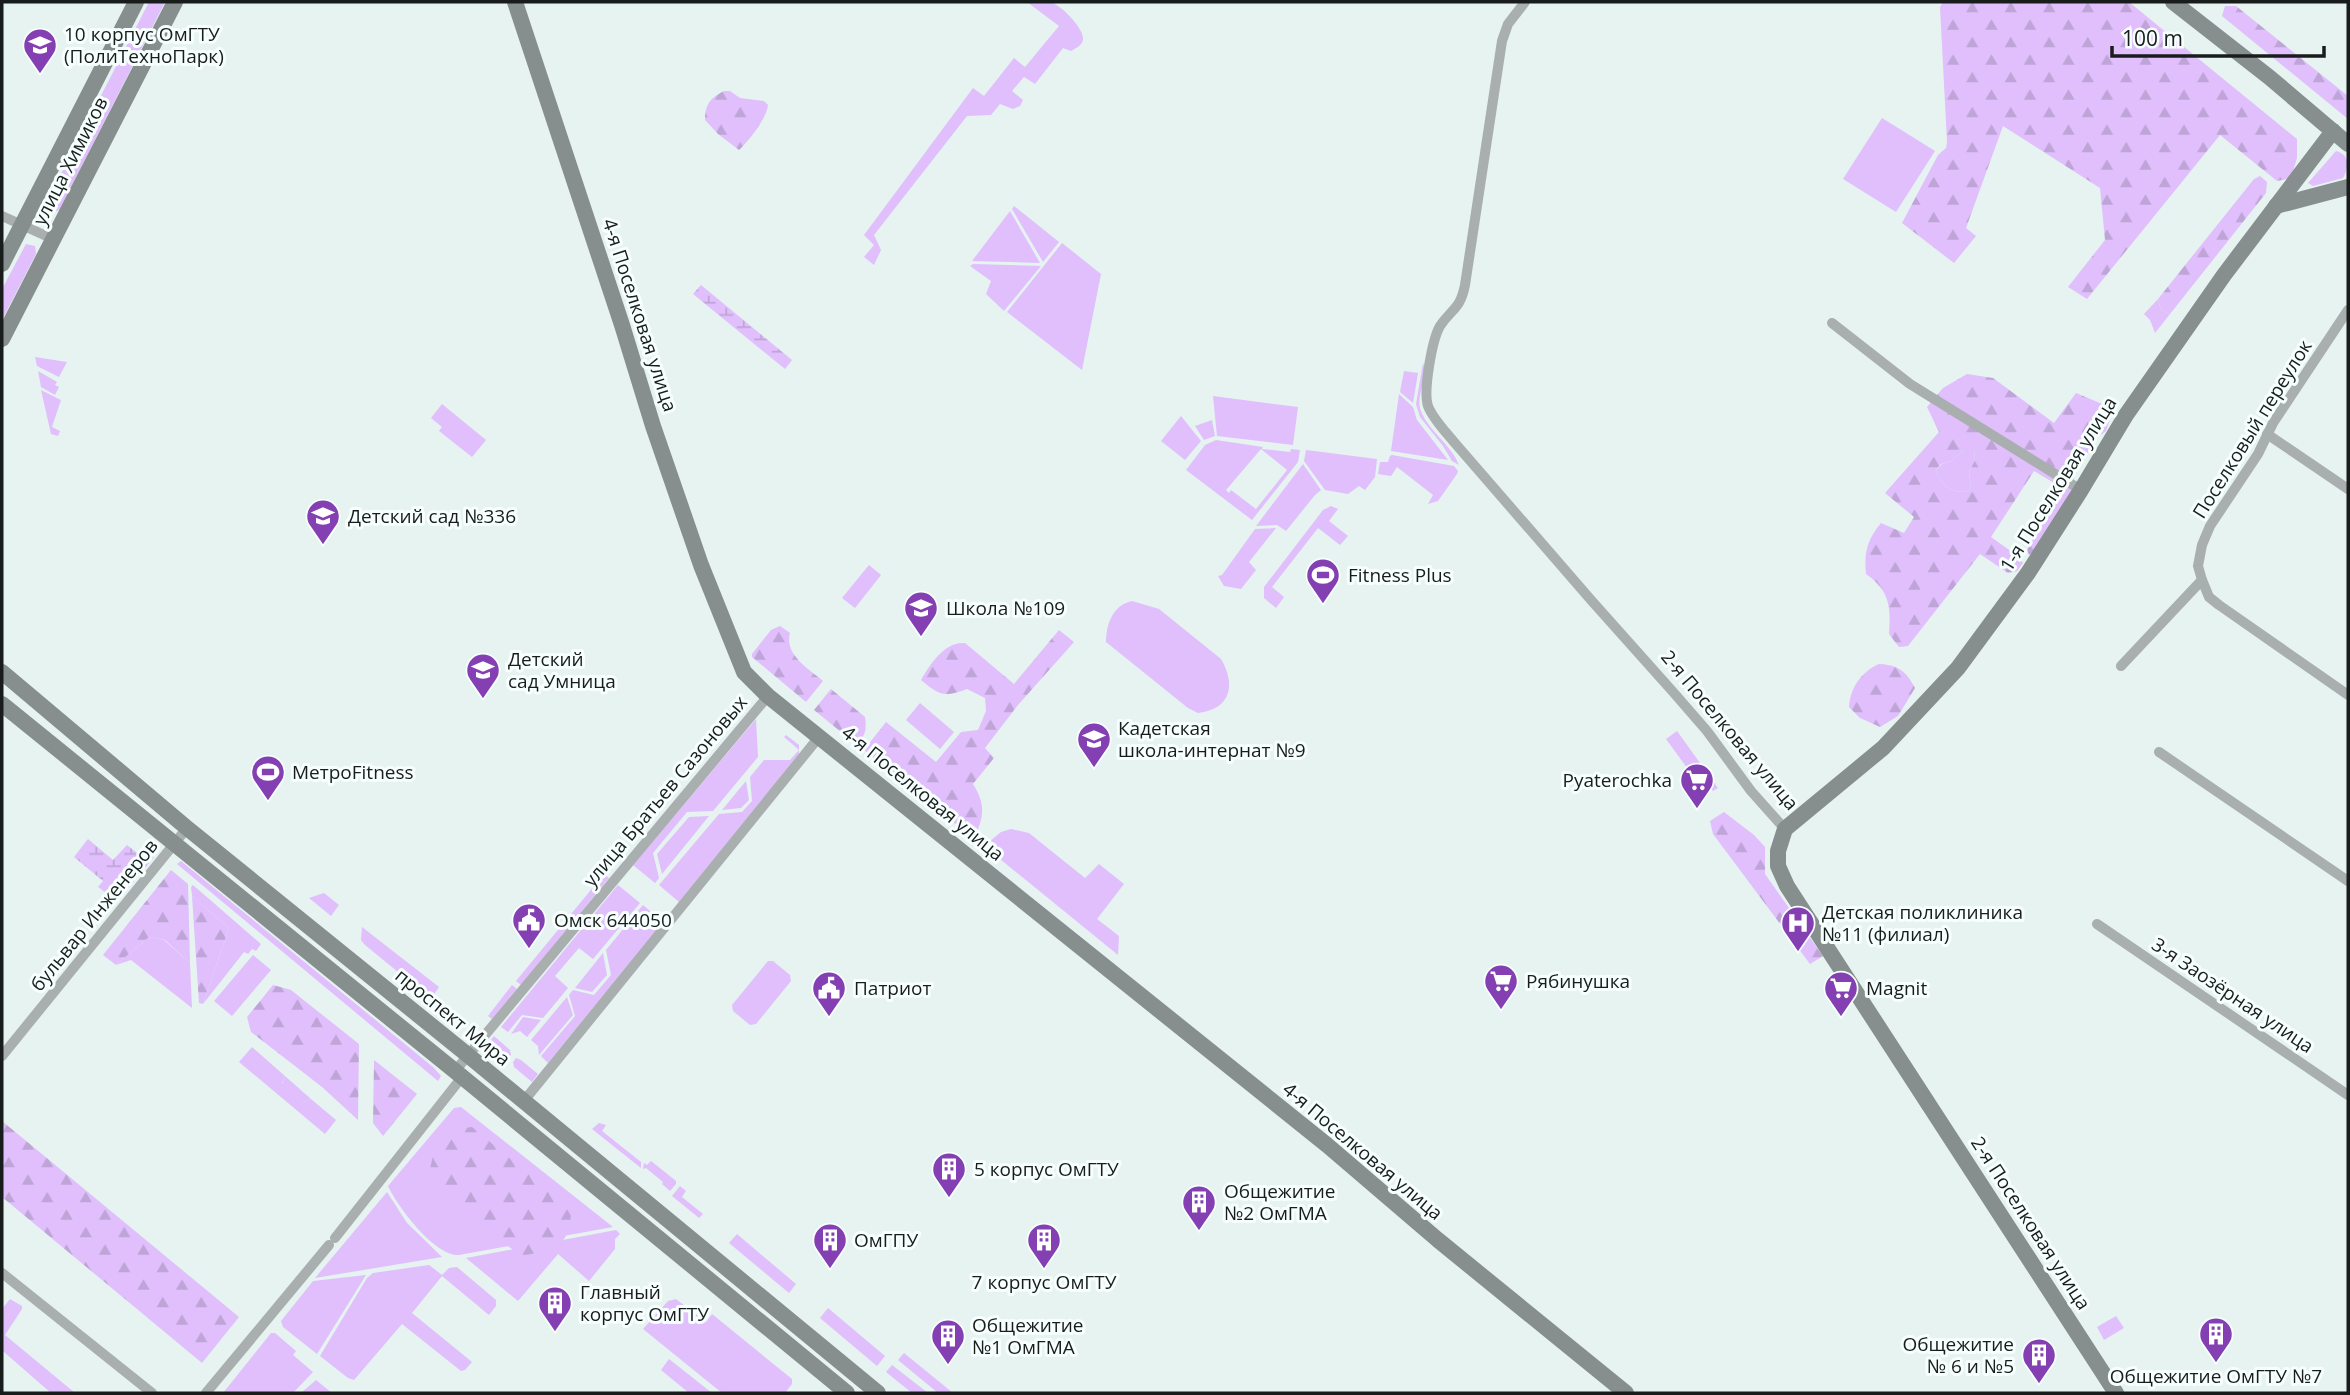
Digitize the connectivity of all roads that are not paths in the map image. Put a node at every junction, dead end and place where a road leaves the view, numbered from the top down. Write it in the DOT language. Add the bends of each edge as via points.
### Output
graph roads {
  1 [pos="136,2"];
  2 [pos="175,2"];
  3 [pos="515,2"];
  4 [pos="1525,2"];
  5 [pos="2172,2"];
  6 [pos="2333,131"];
  7 [pos="2348,144"];
  8 [pos="2348,187"];
  9 [pos="2276,206"];
  10 [pos="2,216"];
  11 [pos="23,224"];
  12 [pos="53,239"];
  13 [pos="2,264"];
  14 [pos="2348,312"];
  15 [pos="1832,323"];
  16 [pos="2,339"];
  17 [pos="2267,434"];
  18 [pos="2348,489"];
  19 [pos="2081,490"];
  20 [pos="2202,580"];
  21 [pos="2121,666"];
  22 [pos="2,672"];
  23 [pos="2348,695"];
  24 [pos="768,696"];
  25 [pos="2,704"];
  26 [pos="819,737"];
  27 [pos="2159,752"];
  28 [pos="187,828"];
  29 [pos="1786,830"];
  30 [pos="175,843"];
  31 [pos="2348,881"];
  32 [pos="2097,924"];
  33 [pos="2,1056"];
  34 [pos="469,1056"];
  35 [pos="458,1074"];
  36 [pos="2348,1095"];
  37 [pos="523,1102"];
  38 [pos="2,1273"];
  39 [pos="152,1393"];
  40 [pos="206,1393"];
  41 [pos="847,1393"];
  42 [pos="878,1393"];
  43 [pos="1626,1393"];
  44 [pos="2116,1393"];
  1 -- 11 [label="street, улица Химиков"];
  2 -- 12 [label="street, улица Химиков"];
  3 -- 24 [label="street, 4-я Поселковая улица" via="701,565 744,672"];
  4 -- 29 [label="street, 2-я Поселковая улица" via="1502,41 1462,301 1439,328 1428,405 1454,442 1690,712"];
  5 -- 6 [label="street"];
  6 -- 7 [label="street"];
  6 -- 9 [label="street, 1-я Поселковая улица"];
  8 -- 9 [label="street"];
  9 -- 19 [label="street, 1-я Поселковая улица" via="2126,415"];
  10 -- 11 [label="street"];
  11 -- 12 [label="street"];
  11 -- 13 [label="street, улица Химиков"];
  12 -- 16 [label="street, улица Химиков"];
  14 -- 17 [label="street, Поселковый переулок"];
  15 -- 19 [label="street" via="1910,384"];
  17 -- 18 [label="street"];
  17 -- 20 [label="street, Поселковый переулок" via="2210,526 2198,566"];
  19 -- 29 [label="street, 1-я Поселковая улица" via="2028,573 1958,668 1883,748"];
  20 -- 21 [label="street"];
  20 -- 23 [label="street" via="2209,597 2219,605"];
  22 -- 28 [label="street, проспект Мира"];
  24 -- 26 [label="street, 4-я Поселковая улица"];
  24 -- 34 [label="street, улица Братьев Сазоновых"];
  25 -- 30 [label="street"];
  26 -- 37 [label="street"];
  26 -- 43 [label="street, 4-я Поселковая улица" via="1327,1145"];
  27 -- 31 [label="street"];
  28 -- 30 [label="street, бульвар Инженеров"];
  28 -- 34 [label="street, проспект Мира"];
  29 -- 44 [label="street, 2-я Поселковая улица" via="1778,866 1787,886"];
  30 -- 33 [label="street, бульвар Инженеров"];
  30 -- 35 [label="street"];
  32 -- 36 [label="street, 3-я Заозёрная улица"];
  34 -- 35 [label="street, улица Братьев Сазоновых"];
  34 -- 37 [label="street, проспект Мира"];
  35 -- 40 [label="street, улица Братьев Сазоновых" via="332,1241"];
  35 -- 41 [label="street"];
  37 -- 42 [label="street, проспект Мира"];
  38 -- 39 [label="street"];
}
